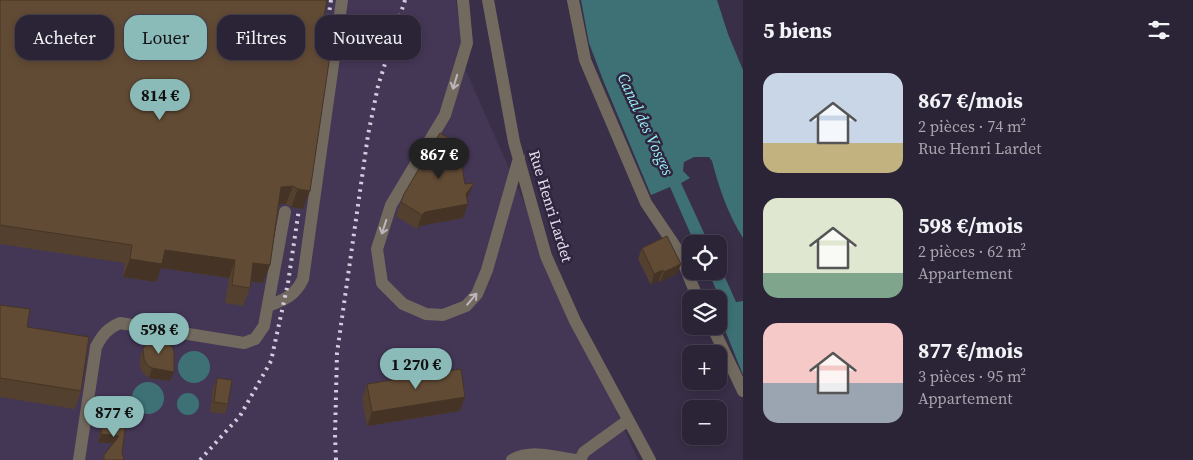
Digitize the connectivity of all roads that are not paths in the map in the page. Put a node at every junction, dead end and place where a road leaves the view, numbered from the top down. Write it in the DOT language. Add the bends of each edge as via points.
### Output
graph roads {
  1 [pos="342,0"];
  2 [pos="463,0"];
  3 [pos="488,0"];
  4 [pos="573,0"];
  5 [pos="519,158"];
  6 [pos="285,212"];
  7 [pos="694,290"];
  8 [pos="268,306"];
  9 [pos="716,335"];
  10 [pos="743,391"];
  11 [pos="627,421"];
  12 [pos="79,460"];
  13 [pos="512,460"];
  14 [pos="578,460"];
  15 [pos="650,460"];
  1 -- 8 [label="street" via="303,279 298,290"];
  2 -- 5 [label="street, one-way" via="466,43 445,115 391,205 377,248 382,283 403,304 426,314 443,315 466,306 477,294"];
  3 -- 5 [label="street, Rue Henri Lardet"];
  4 -- 7 [label="street" via="585,60 646,203 679,252"];
  5 -- 11 [label="street, Rue Henri Lardet" via="546,256"];
  6 -- 8 [label="street"];
  8 -- 12 [label="street" via="261,332 255,339 244,343 120,323 110,327 96,347"];
  9 -- 10 [label="street"];
  11 -- 14 [label="street" via="584,452"];
  11 -- 15 [label="street, Rue Henri Lardet"];
  13 -- 14 [label="street" via="533,454"];
}
